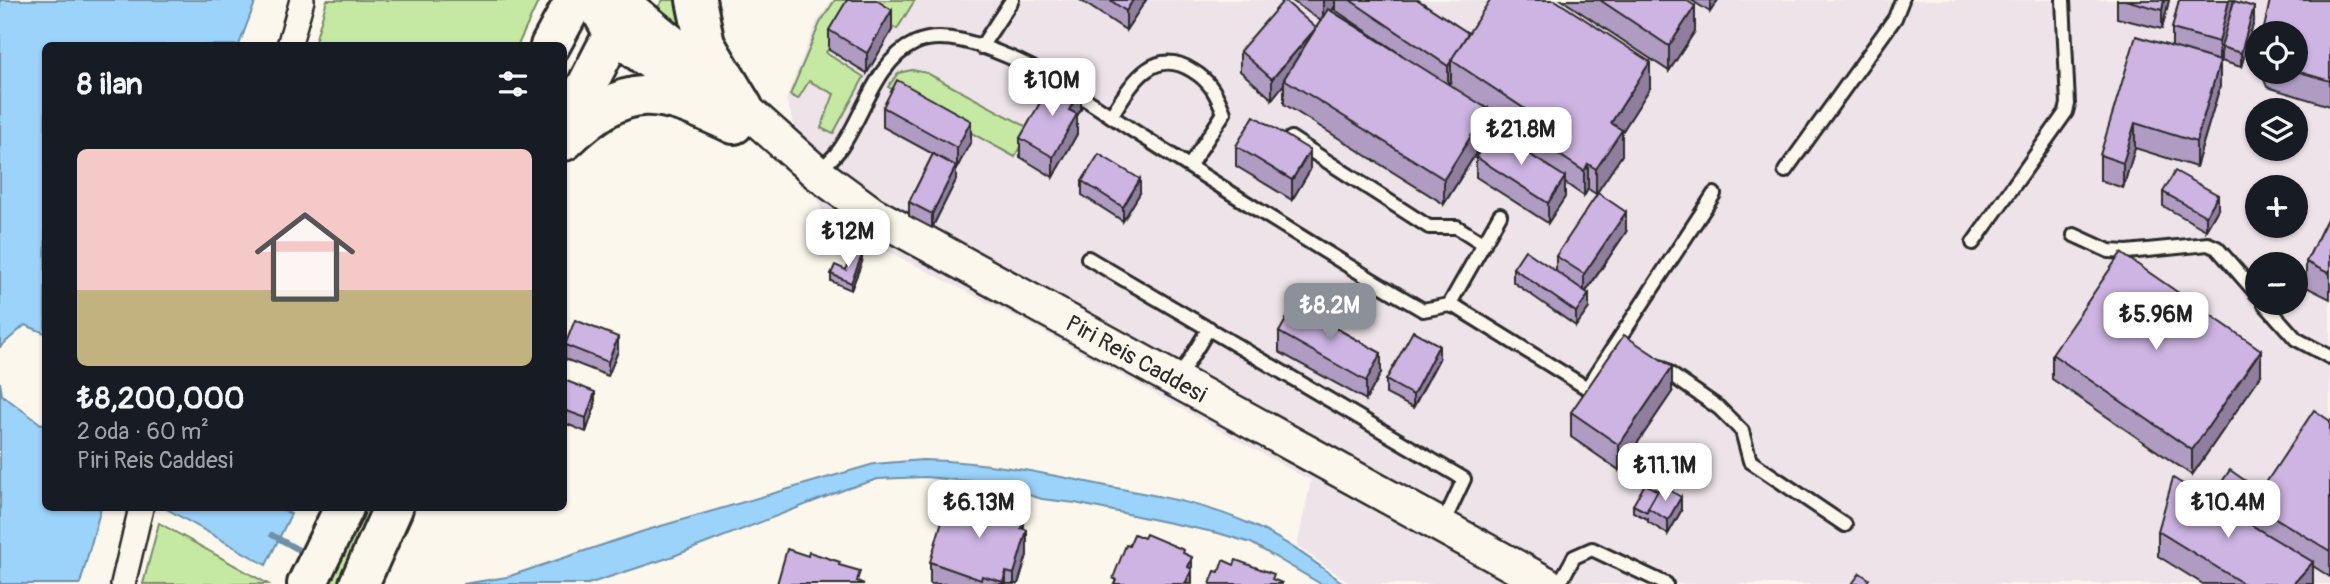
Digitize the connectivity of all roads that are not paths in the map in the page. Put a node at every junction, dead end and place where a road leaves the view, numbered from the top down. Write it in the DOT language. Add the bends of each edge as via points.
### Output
graph roads {
  1 [pos="302,0"];
  2 [pos="575,0"];
  3 [pos="696,0"];
  4 [pos="1012,0"];
  5 [pos="1902,0"];
  6 [pos="2063,0"];
  7 [pos="617,8"];
  8 [pos="290,42"];
  9 [pos="552,42"];
  10 [pos="981,47"];
  11 [pos="738,115"];
  12 [pos="1111,116"];
  13 [pos="567,123"];
  14 [pos="567,138"];
  15 [pos="1291,138"];
  16 [pos="1190,165"];
  17 [pos="1786,171"];
  18 [pos="817,173"];
  19 [pos="1714,194"];
  20 [pos="1500,215"];
  21 [pos="2074,235"];
  22 [pos="1973,243"];
  23 [pos="1484,244"];
  24 [pos="1088,258"];
  25 [pos="2245,280"];
  26 [pos="1449,305"];
  27 [pos="2275,315"];
  28 [pos="1209,328"];
  29 [pos="2330,357"];
  30 [pos="1652,362"];
  31 [pos="1176,382"];
  32 [pos="140,511"];
  33 [pos="392,511"];
  34 [pos="337,521"];
  35 [pos="1845,525"];
  36 [pos="1442,526"];
  37 [pos="365,570"];
  38 [pos="123,584"];
  39 [pos="307,584"];
  40 [pos="1521,584"];
  41 [pos="1547,584"];
  42 [pos="1559,584"];
  43 [pos="1665,584"];
  1 -- 8 [label="street"];
  2 -- 9 [label="highway"];
  3 -- 11 [label="highway" via="705,44"];
  4 -- 10 [label="lane"];
  5 -- 17 [label="lane" via="1895,18"];
  6 -- 22 [label="lane" via="2066,112"];
  7 -- 11 [label="highway"];
  7 -- 13 [label="highway"];
  10 -- 12 [label="lane" via="1044,73"];
  10 -- 18 [label="lane" via="929,38 907,47 879,80 840,149"];
  11 -- 14 [label="highway" via="640,95 603,108"];
  11 -- 18 [label="main road, Piri Reis Caddesi"];
  11 -- 40 [label="main road, Piri Reis Caddesi" via="866,231"];
  12 -- 16 [label="lane"];
  12 -- 16 [label="lane" via="1153,65 1166,60 1204,78 1224,113"];
  15 -- 23 [label="lane" via="1429,227 1457,227"];
  16 -- 26 [label="lane" via="1423,310"];
  18 -- 31 [label="main road, Piri Reis Caddesi" via="873,214"];
  19 -- 26 [label="lane" via="1624,343 1587,388"];
  20 -- 23 [label="lane"];
  21 -- 25 [label="lane" via="2109,251 2208,244"];
  23 -- 26 [label="lane"];
  24 -- 28 [label="lane"];
  27 -- 29 [label="lane" via="2296,339"];
  28 -- 31 [label="lane"];
  28 -- 36 [label="lane" via="1464,479"];
  30 -- 35 [label="lane" via="1719,408 1742,432 1750,461"];
  31 -- 36 [label="main road, Piri Reis Caddesi"];
  32 -- 38 [label="street"];
  33 -- 37 [label="highway"];
  34 -- 39 [label="highway"];
  36 -- 41 [label="main road, Piri Reis Caddesi"];
  42 -- 43 [label="lane" via="1574,557 1592,549"];
}
